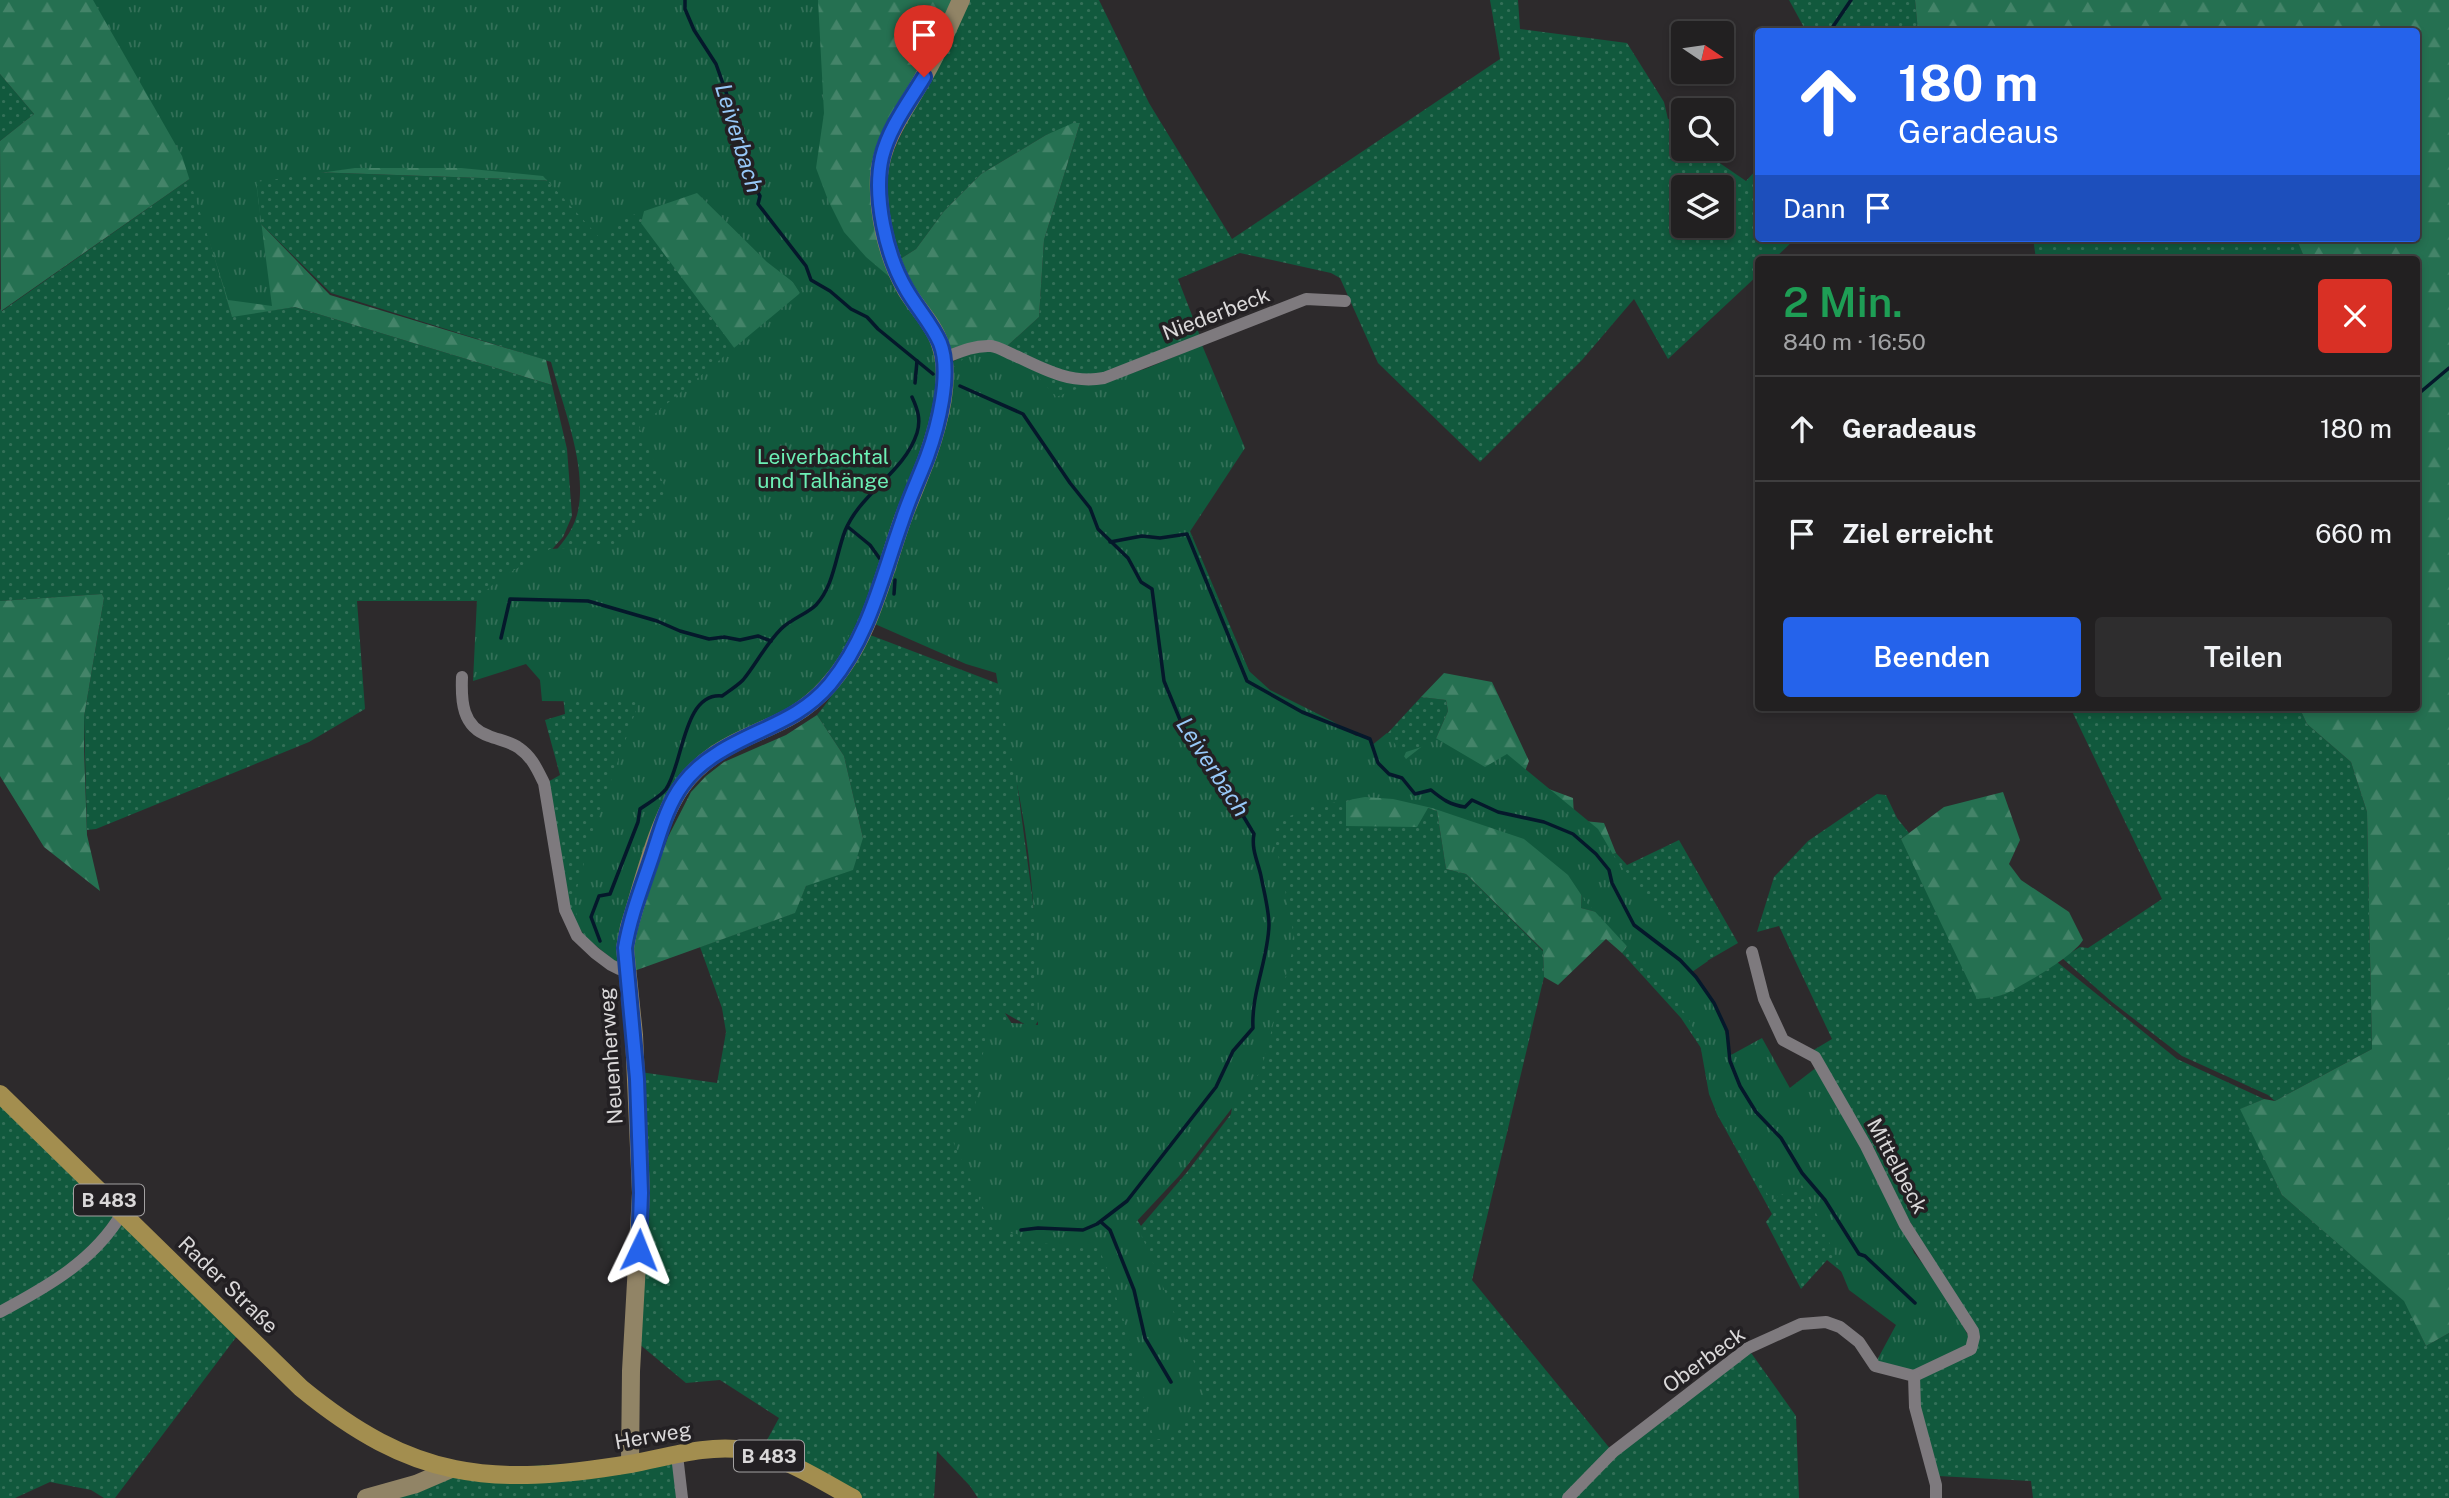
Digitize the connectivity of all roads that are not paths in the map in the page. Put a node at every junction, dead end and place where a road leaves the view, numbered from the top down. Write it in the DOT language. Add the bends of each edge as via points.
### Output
graph roads {
  1 [pos="961,0"];
  2 [pos="1345,301"];
  3 [pos="944,358"];
  4 [pos="462,677"];
  5 [pos="1752,952"];
  6 [pos="626,969"];
  7 [pos="0,1094"];
  8 [pos="122,1213"];
  9 [pos="0,1312"];
  10 [pos="1914,1377"];
  11 [pos="677,1454"];
  12 [pos="630,1464"];
  13 [pos="451,1469"];
  14 [pos="366,1498"];
  15 [pos="682,1498"];
  16 [pos="853,1498"];
  17 [pos="1568,1498"];
  18 [pos="1936,1498"];
  1 -- 3 [label="street" via="891,134 880,175 891,256 905,288 940,342"];
  2 -- 3 [label="street, Niederbeck" via="1306,299 1091,380 1064,377 994,346 969,348"];
  3 -- 6 [label="street" via="944,385 928,454 886,575 855,646 828,687 801,711 719,752 682,785 671,804 629,927"];
  4 -- 6 [label="street, Neuenherweg" via="461,704 471,725 482,734 517,746 535,764 544,783 565,910 578,936 611,965"];
  5 -- 10 [label="street, Mittelbeck" via="1764,999 1783,1040 1815,1057 1905,1225 1973,1331 1971,1349"];
  6 -- 12 [label="street, Neuenherweg" via="634,1035 641,1193"];
  7 -- 8 [label="main road, Rader Straße / B 483"];
  8 -- 9 [label="street" via="100,1246 83,1261"];
  8 -- 13 [label="main road, Rader Straße / B 483" via="335,1416 398,1453"];
  10 -- 17 [label="street, Oberbeck" via="1875,1367 1859,1342 1840,1327 1826,1322 1801,1324 1748,1348 1613,1452"];
  10 -- 18 [label="street" via="1915,1407"];
  11 -- 12 [label="main road, Herweg / B 483"];
  11 -- 15 [label="street"];
  11 -- 16 [label="main road, Herweg / B 483" via="726,1448 761,1453 794,1465"];
  12 -- 13 [label="main road, Herweg / B 483" via="511,1476"];
  13 -- 14 [label="street"];
}
